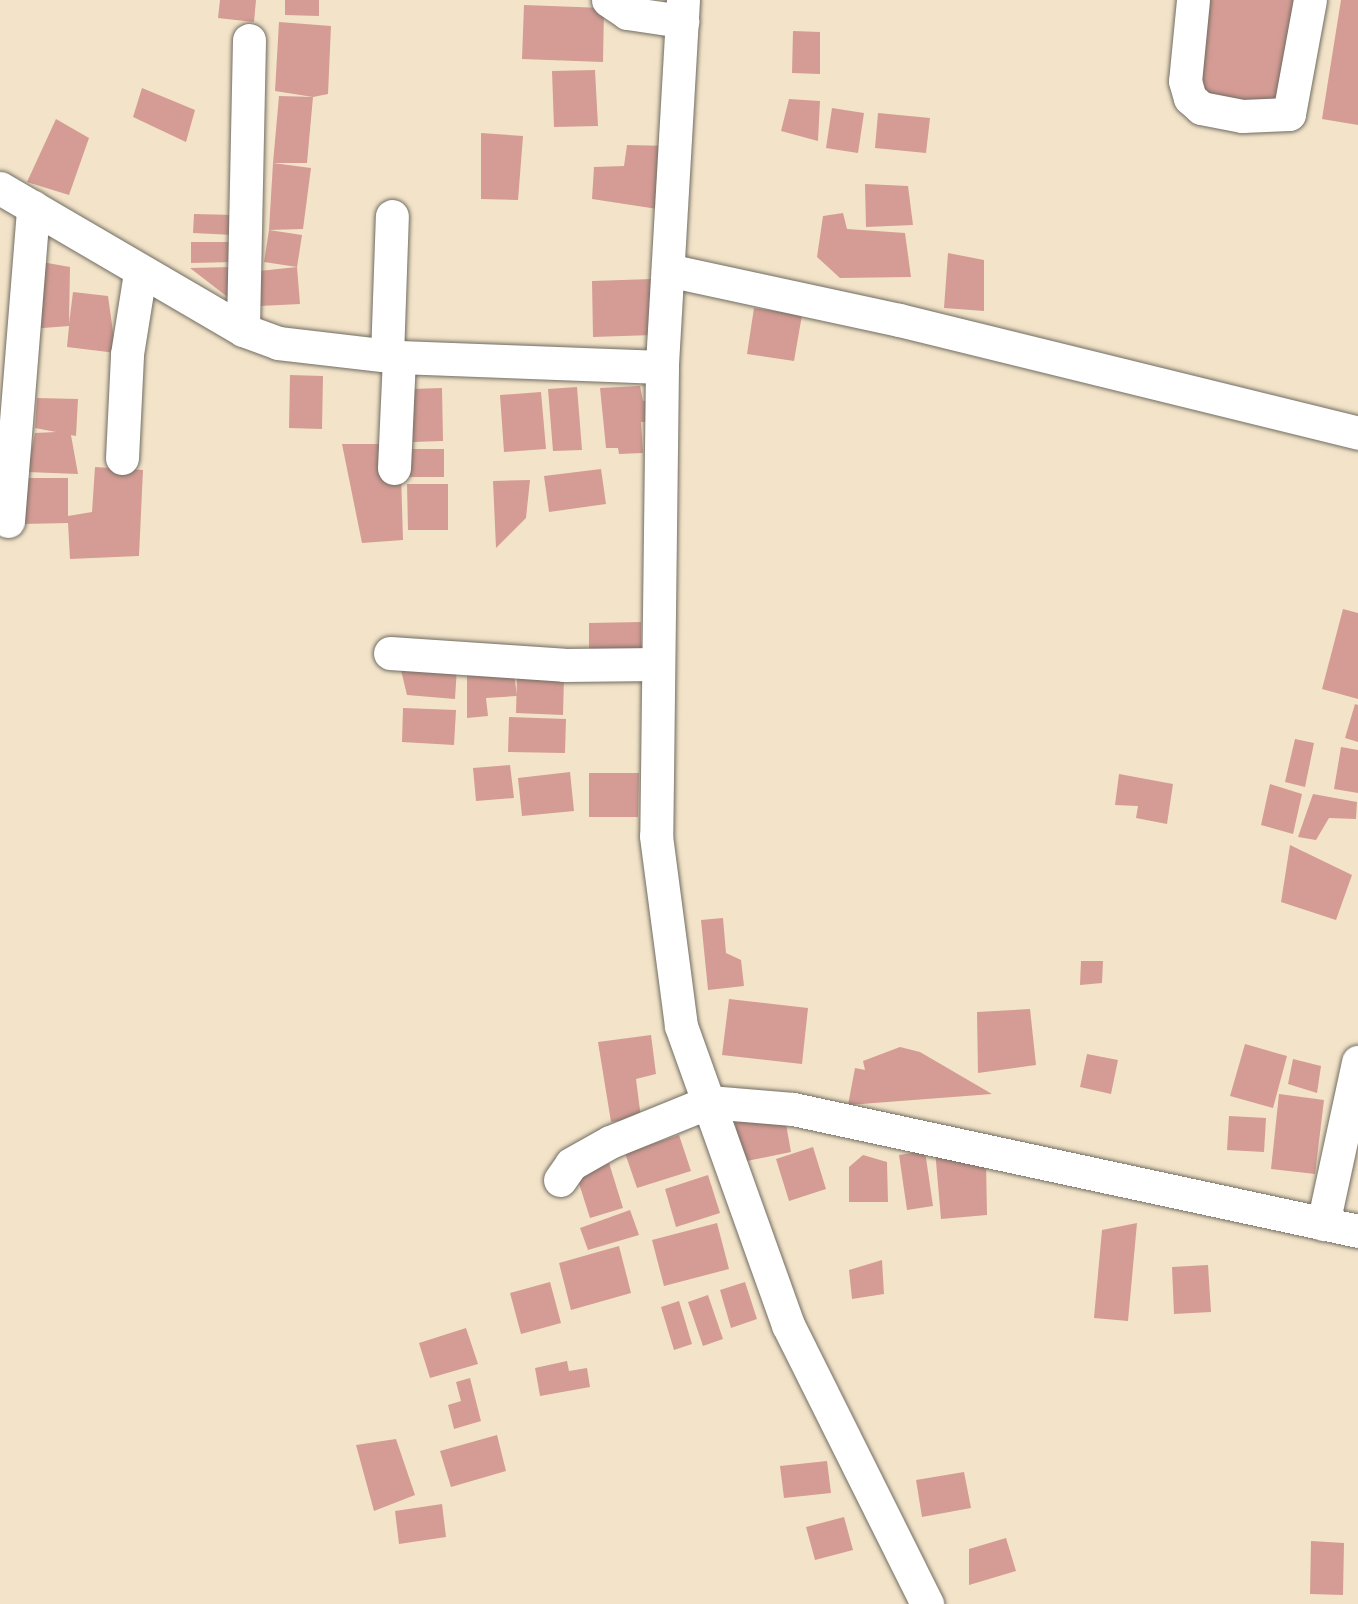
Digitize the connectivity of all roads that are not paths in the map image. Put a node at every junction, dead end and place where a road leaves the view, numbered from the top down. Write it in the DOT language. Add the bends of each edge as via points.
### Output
graph roads {
  1 [pos="608,0"];
  2 [pos="1193,0"];
  3 [pos="1310,0"];
  4 [pos="682,11"];
  5 [pos="249,40"];
  6 [pos="0,188"];
  7 [pos="33,207"];
  8 [pos="392,216"];
  9 [pos="668,270"];
  10 [pos="140,273"];
  11 [pos="243,330"];
  12 [pos="393,357"];
  13 [pos="662,367"];
  14 [pos="1358,433"];
  15 [pos="122,458"];
  16 [pos="394,468"];
  17 [pos="8,521"];
  18 [pos="390,653"];
  19 [pos="657,664"];
  20 [pos="1358,1062"];
  21 [pos="709,1102"];
  22 [pos="561,1180"];
  23 [pos="1323,1224"];
  24 [pos="1358,1232"];
  25 [pos="927,1604"];
  1 -- 4 [label="street" via="627,13"];
  2 -- 3 [label="street" via="1185,81 1190,98 1201,108 1242,116 1289,114"];
  4 -- 9 [label="street"];
  5 -- 11 [label="street"];
  6 -- 7 [label="street"];
  7 -- 10 [label="street"];
  7 -- 17 [label="street"];
  8 -- 12 [label="street"];
  9 -- 13 [label="street"];
  9 -- 14 [label="street"];
  10 -- 11 [label="street"];
  10 -- 15 [label="street" via="127,354"];
  11 -- 12 [label="street" via="278,343"];
  12 -- 13 [label="street"];
  12 -- 16 [label="street"];
  13 -- 19 [label="street"];
  18 -- 19 [label="street" via="564,665"];
  19 -- 21 [label="street" via="656,836 681,1026"];
  20 -- 23 [label="street"];
  21 -- 22 [label="street" via="610,1142 572,1164"];
  21 -- 23 [label="street" via="793,1109"];
  21 -- 25 [label="street" via="788,1325"];
  23 -- 24 [label="street"];
}
